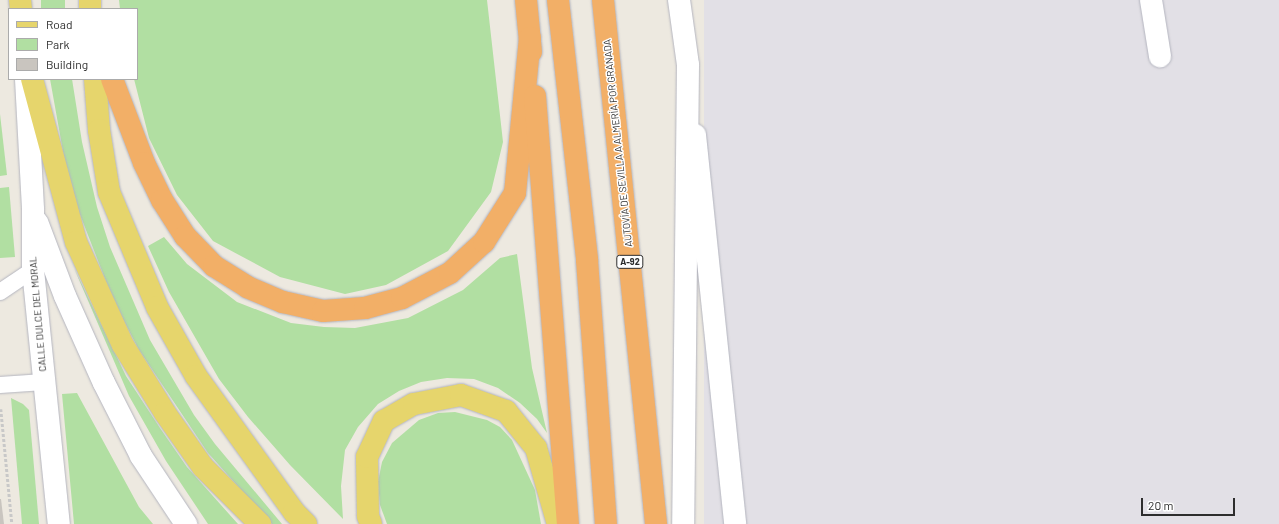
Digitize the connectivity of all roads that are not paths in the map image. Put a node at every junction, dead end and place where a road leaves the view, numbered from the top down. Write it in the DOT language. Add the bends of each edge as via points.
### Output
graph roads {
  1 [pos="526,0"];
  2 [pos="558,0"];
  3 [pos="603,0"];
  4 [pos="679,0"];
  5 [pos="1151,0"];
  6 [pos="530,38"];
  7 [pos="1160,56"];
  8 [pos="688,65"];
  9 [pos="26,80"];
  10 [pos="32,80"];
  11 [pos="95,80"];
  12 [pos="112,80"];
  13 [pos="33,210"];
  14 [pos="33,270"];
  15 [pos="0,292"];
  16 [pos="44,382"];
  17 [pos="0,385"];
  18 [pos="59,524"];
  19 [pos="186,524"];
  20 [pos="260,524"];
  21 [pos="306,524"];
  22 [pos="371,524"];
  23 [pos="558,524"];
  24 [pos="568,524"];
  25 [pos="606,524"];
  26 [pos="656,524"];
  27 [pos="683,524"];
  28 [pos="735,524"];
  1 -- 6 [label="highway"];
  2 -- 25 [label="highway" via="587,260"];
  3 -- 26 [label="highway, AUTOVÍA DE SEVILLA A ALMERÍA POR GRANADA / A-92"];
  4 -- 8 [label="street"];
  5 -- 7 [label="street"];
  6 -- 12 [label="highway" via="515,193 484,242 450,273 402,298 364,308 323,311 283,302 247,287 214,266 185,236 162,200 144,162"];
  6 -- 24 [label="highway"];
  8 -- 27 [label="street"];
  8 -- 28 [label="street"];
  9 -- 13 [label="street, CALLE DULCE DEL MORAL"];
  10 -- 20 [label="main road" via="76,242 123,345 165,413 203,467"];
  11 -- 21 [label="main road" via="99,130 109,192 157,307 196,376 294,512"];
  13 -- 14 [label="street, CALLE DULCE DEL MORAL"];
  13 -- 19 [label="street" via="65,296 104,383 141,456"];
  14 -- 15 [label="lane"];
  14 -- 16 [label="street, CALLE DULCE DEL MORAL"];
  16 -- 17 [label="lane"];
  16 -- 18 [label="street, CALLE DULCE DEL MORAL"];
  22 -- 23 [label="main road" via="368,516 367,457 384,421 414,404 460,395 506,411 536,448"];
}
